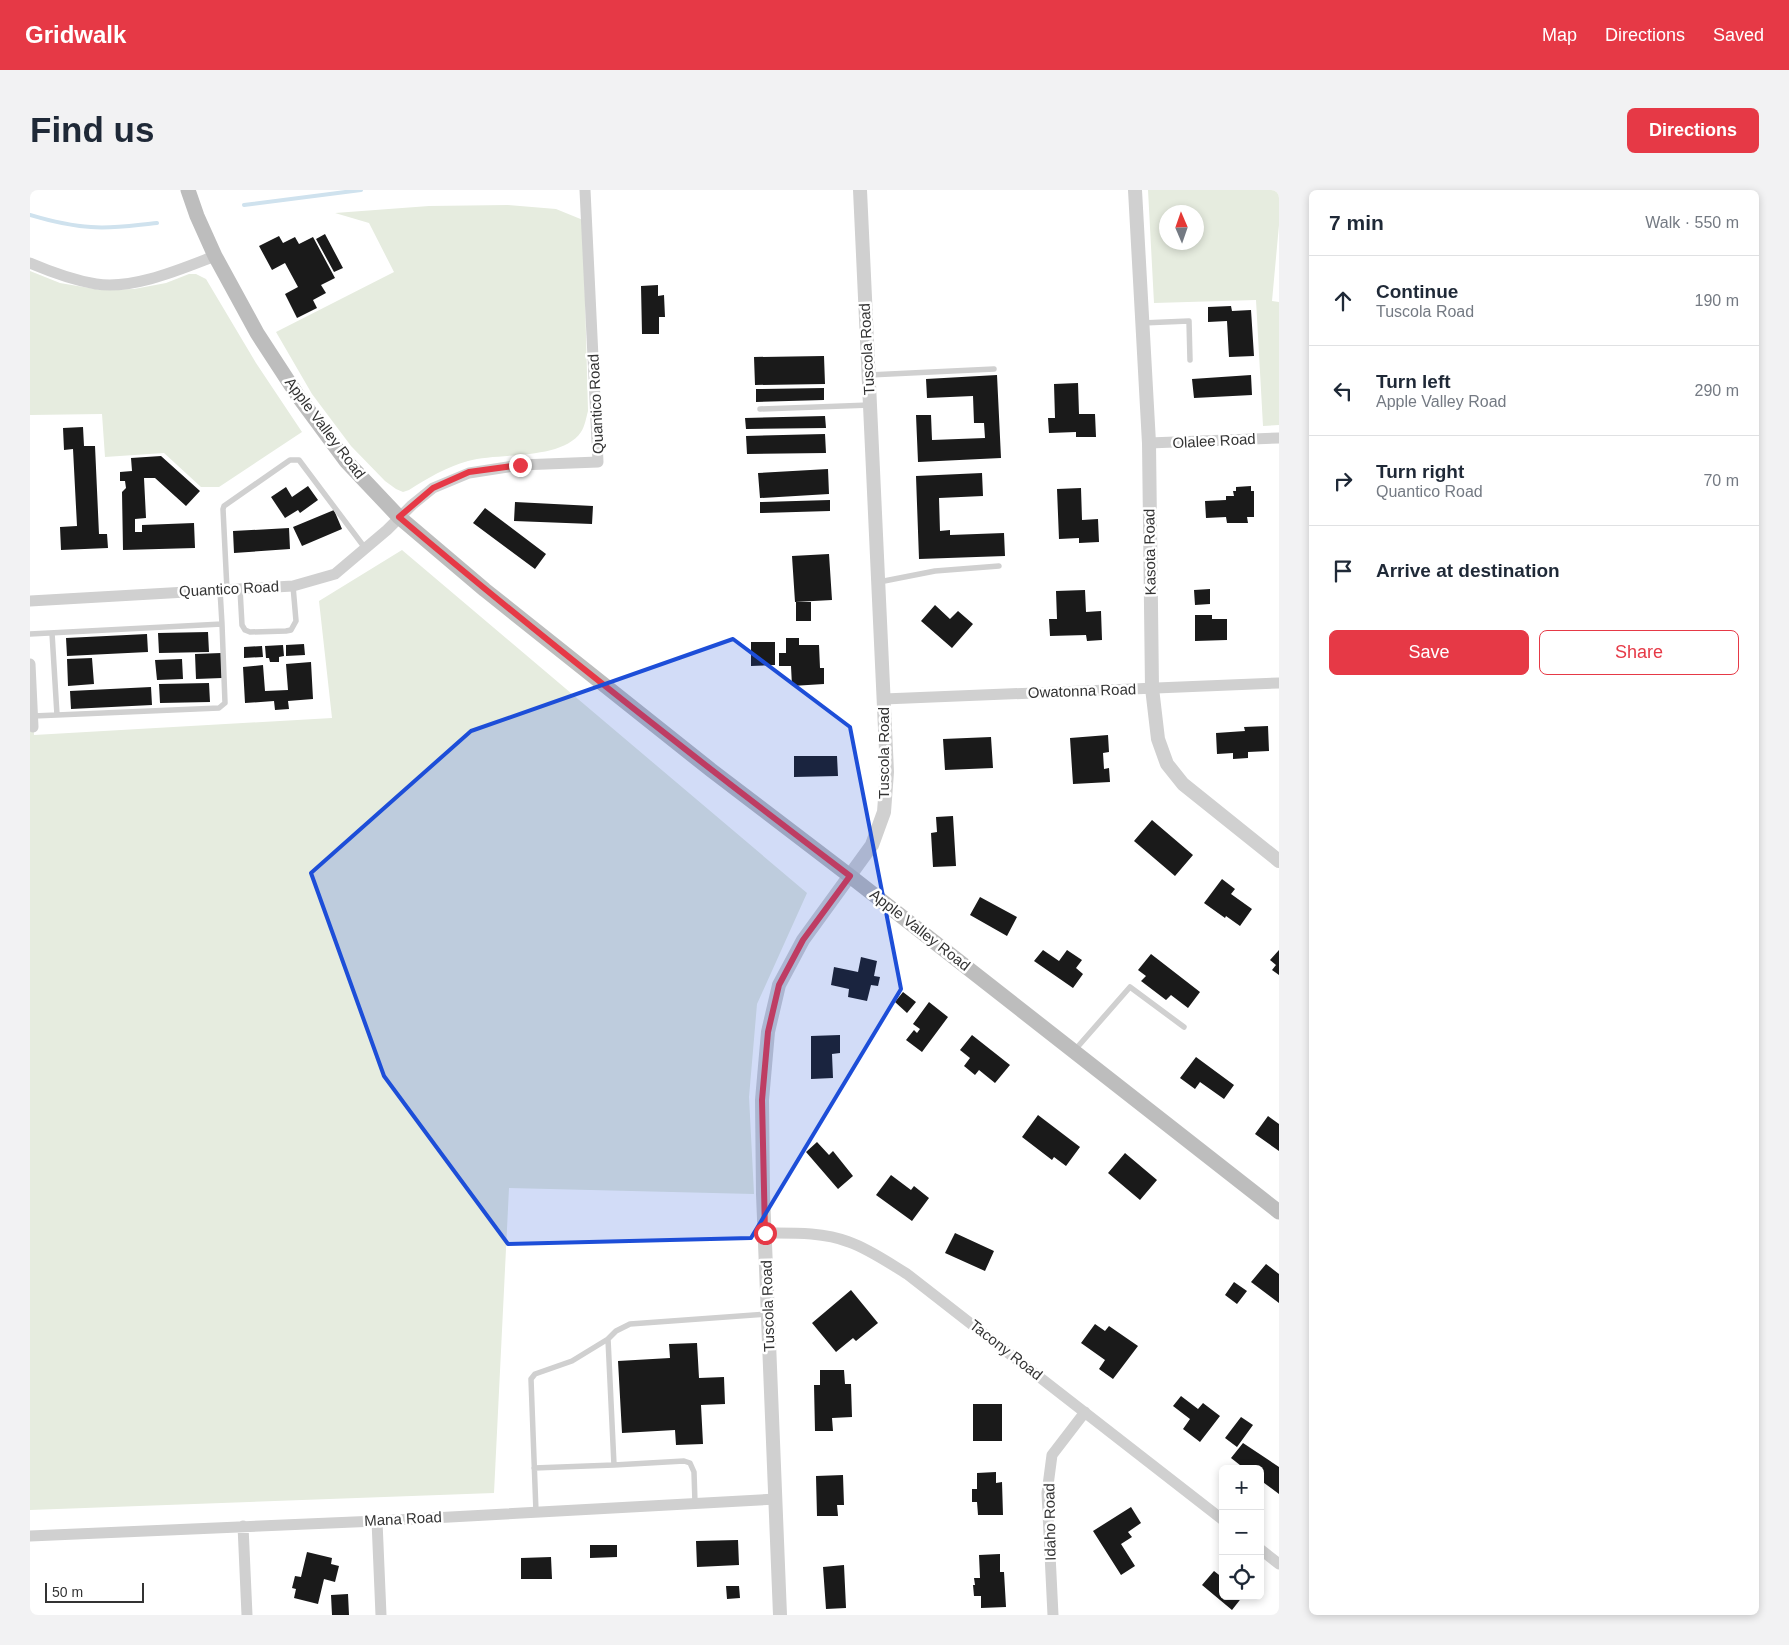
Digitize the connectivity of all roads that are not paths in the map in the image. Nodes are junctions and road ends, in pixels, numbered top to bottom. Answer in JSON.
{"nodes":[{"id":1,"x":188,"y":190,"type":"edge"},
{"id":2,"x":585,"y":190,"type":"edge"},
{"id":3,"x":860,"y":190,"type":"edge"},
{"id":4,"x":1135,"y":190,"type":"edge"},
{"id":5,"x":215,"y":256,"type":"junction"},
{"id":6,"x":30,"y":263,"type":"edge"},
{"id":7,"x":1142,"y":323,"type":"junction"},
{"id":8,"x":1190,"y":360,"type":"dead end"},
{"id":9,"x":994,"y":369,"type":"dead end"},
{"id":10,"x":869,"y":376,"type":"junction"},
{"id":11,"x":870,"y":405,"type":"junction"},
{"id":12,"x":760,"y":409,"type":"dead end"},
{"id":13,"x":1279,"y":438,"type":"edge"},
{"id":14,"x":1149,"y":444,"type":"junction"},
{"id":15,"x":399,"y":517,"type":"junction"},
{"id":16,"x":365,"y":548,"type":"junction"},
{"id":17,"x":999,"y":566,"type":"dead end"},
{"id":18,"x":879,"y":582,"type":"junction"},
{"id":19,"x":293,"y":586,"type":"junction"},
{"id":20,"x":240,"y":589,"type":"junction"},
{"id":21,"x":223,"y":590,"type":"junction"},
{"id":22,"x":30,"y":601,"type":"edge"},
{"id":23,"x":222,"y":624,"type":"junction"},
{"id":24,"x":52,"y":633,"type":"junction"},
{"id":25,"x":30,"y":634,"type":"edge"},
{"id":26,"x":30,"y":664,"type":"edge"},
{"id":27,"x":1279,"y":684,"type":"edge"},
{"id":28,"x":1152,"y":688,"type":"junction"},
{"id":29,"x":884,"y":699,"type":"junction"},
{"id":30,"x":57,"y":715,"type":"junction"},
{"id":31,"x":33,"y":722,"type":"joint"},
{"id":32,"x":1279,"y":861,"type":"edge"},
{"id":33,"x":850,"y":876,"type":"junction"},
{"id":34,"x":1184,"y":1027,"type":"dead end"},
{"id":35,"x":1074,"y":1051,"type":"junction"},
{"id":36,"x":1279,"y":1212,"type":"edge"},
{"id":37,"x":765,"y":1233,"type":"junction"},
{"id":38,"x":767,"y":1314,"type":"junction"},
{"id":39,"x":608,"y":1339,"type":"junction"},
{"id":40,"x":1085,"y":1412,"type":"junction"},
{"id":41,"x":614,"y":1465,"type":"junction"},
{"id":42,"x":534,"y":1468,"type":"junction"},
{"id":43,"x":776,"y":1499,"type":"junction"},
{"id":44,"x":695,"y":1504,"type":"junction"},
{"id":45,"x":536,"y":1512,"type":"junction"},
{"id":46,"x":1219,"y":1517,"type":"edge"},
{"id":47,"x":377,"y":1521,"type":"junction"},
{"id":48,"x":243,"y":1526,"type":"junction"},
{"id":49,"x":30,"y":1536,"type":"edge"},
{"id":50,"x":1264,"y":1552,"type":"edge"},
{"id":51,"x":1279,"y":1564,"type":"edge"},
{"id":52,"x":247,"y":1615,"type":"edge"},
{"id":53,"x":382,"y":1615,"type":"edge"},
{"id":54,"x":780,"y":1615,"type":"edge"},
{"id":55,"x":1053,"y":1615,"type":"edge"}],
"edges":[{"from":1,"to":5,"type":"main road","name":"Apple Valley Road"},
{"from":2,"to":15,"type":"street","name":"Quantico Road"},
{"from":3,"to":10,"type":"street","name":"Tuscola Road"},
{"from":4,"to":7,"type":"street","name":"Kasota Road"},
{"from":5,"to":6,"type":"street"},
{"from":5,"to":15,"type":"main road","name":"Apple Valley Road"},
{"from":7,"to":8,"type":"lane"},
{"from":7,"to":14,"type":"street","name":"Kasota Road"},
{"from":9,"to":10,"type":"lane"},
{"from":10,"to":11,"type":"street","name":"Tuscola Road"},
{"from":11,"to":12,"type":"lane"},
{"from":11,"to":18,"type":"street","name":"Tuscola Road"},
{"from":13,"to":14,"type":"street","name":"Olalee Road"},
{"from":14,"to":28,"type":"street","name":"Kasota Road"},
{"from":15,"to":16,"type":"street","name":"Quantico Road"},
{"from":15,"to":33,"type":"main road","name":"Apple Valley Road"},
{"from":16,"to":19,"type":"street","name":"Quantico Road"},
{"from":16,"to":21,"type":"lane"},
{"from":17,"to":18,"type":"lane"},
{"from":18,"to":29,"type":"street","name":"Tuscola Road"},
{"from":19,"to":20,"type":"street","name":"Quantico Road"},
{"from":19,"to":20,"type":"lane"},
{"from":20,"to":21,"type":"street","name":"Quantico Road"},
{"from":21,"to":22,"type":"street","name":"Quantico Road"},
{"from":21,"to":23,"type":"lane"},
{"from":23,"to":24,"type":"lane"},
{"from":23,"to":30,"type":"lane"},
{"from":24,"to":25,"type":"lane"},
{"from":24,"to":30,"type":"lane"},
{"from":26,"to":31,"type":"street"},
{"from":27,"to":28,"type":"street","name":"Owatonna Road"},
{"from":28,"to":29,"type":"street","name":"Owatonna Road"},
{"from":28,"to":32,"type":"street","name":"Kasota Road"},
{"from":29,"to":33,"type":"street","name":"Tuscola Road"},
{"from":30,"to":31,"type":"lane"},
{"from":33,"to":35,"type":"main road","name":"Apple Valley Road"},
{"from":33,"to":37,"type":"street","name":"Tuscola Road"},
{"from":34,"to":35,"type":"lane"},
{"from":35,"to":36,"type":"main road","name":"Apple Valley Road"},
{"from":37,"to":38,"type":"street","name":"Tuscola Road"},
{"from":37,"to":40,"type":"street","name":"Tacony Road"},
{"from":38,"to":39,"type":"lane"},
{"from":38,"to":43,"type":"street","name":"Tuscola Road"},
{"from":39,"to":41,"type":"lane"},
{"from":39,"to":42,"type":"lane"},
{"from":40,"to":46,"type":"street","name":"Tacony Road"},
{"from":40,"to":55,"type":"street","name":"Idaho Road"},
{"from":41,"to":42,"type":"lane"},
{"from":41,"to":44,"type":"lane"},
{"from":42,"to":45,"type":"lane"},
{"from":43,"to":44,"type":"street","name":"Mana Road"},
{"from":43,"to":54,"type":"street","name":"Tuscola Road"},
{"from":44,"to":45,"type":"street","name":"Mana Road"},
{"from":45,"to":47,"type":"street","name":"Mana Road"},
{"from":47,"to":48,"type":"street","name":"Mana Road"},
{"from":47,"to":53,"type":"street"},
{"from":48,"to":49,"type":"street","name":"Mana Road"},
{"from":48,"to":52,"type":"street"},
{"from":50,"to":51,"type":"street"}]}
